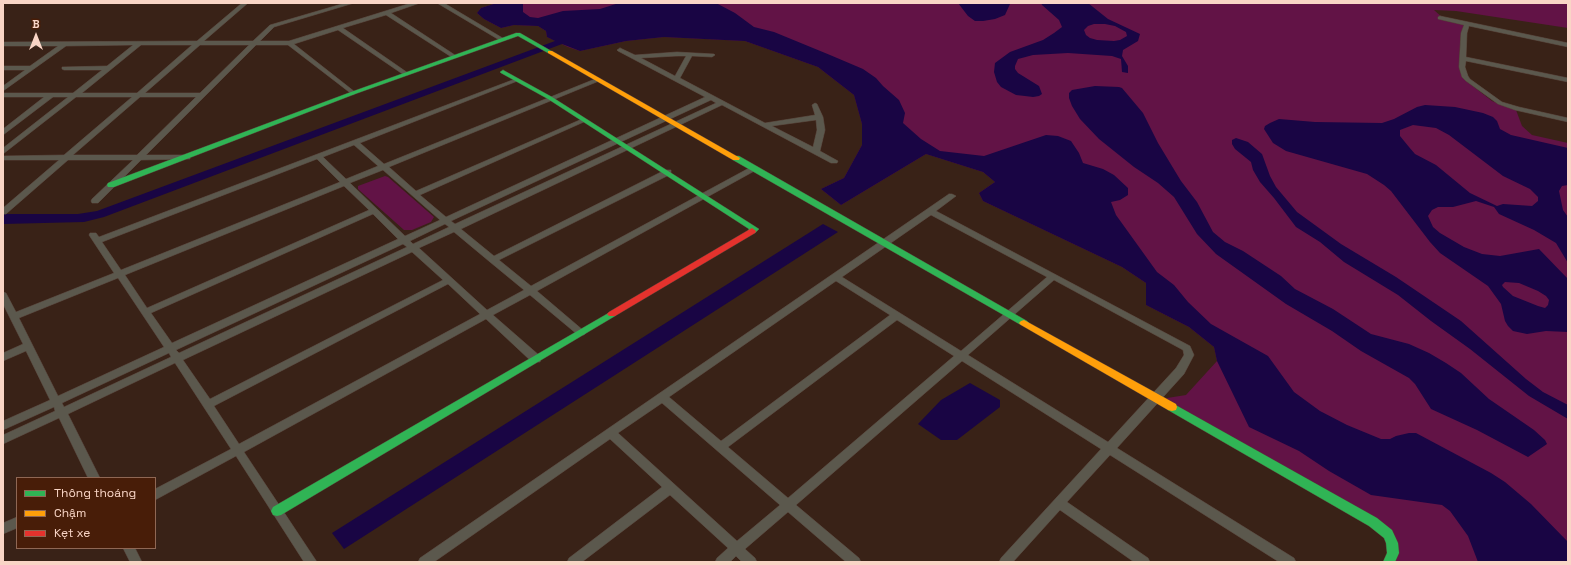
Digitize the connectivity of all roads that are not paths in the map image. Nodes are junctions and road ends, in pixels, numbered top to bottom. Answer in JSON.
{"nodes":[{"id":1,"x":245,"y":3,"type":"edge"},
{"id":2,"x":351,"y":3,"type":"edge"},
{"id":3,"x":417,"y":3,"type":"edge"},
{"id":4,"x":440,"y":3,"type":"edge"},
{"id":5,"x":387,"y":13,"type":"junction"},
{"id":6,"x":1440,"y":18,"type":"dead end"},
{"id":7,"x":1467,"y":24,"type":"junction"},
{"id":8,"x":339,"y":28,"type":"junction"},
{"id":9,"x":503,"y":40,"type":"junction"},
{"id":10,"x":198,"y":43,"type":"junction"},
{"id":11,"x":256,"y":43,"type":"junction"},
{"id":12,"x":289,"y":43,"type":"junction"},
{"id":13,"x":3,"y":44,"type":"edge"},
{"id":14,"x":63,"y":44,"type":"junction"},
{"id":15,"x":139,"y":44,"type":"junction"},
{"id":16,"x":1568,"y":44,"type":"edge"},
{"id":17,"x":620,"y":50,"type":"dead end"},
{"id":18,"x":690,"y":54,"type":"junction"},
{"id":19,"x":712,"y":55,"type":"dead end"},
{"id":20,"x":455,"y":57,"type":"junction"},
{"id":21,"x":634,"y":57,"type":"junction"},
{"id":22,"x":1464,"y":59,"type":"junction"},
{"id":23,"x":3,"y":68,"type":"edge"},
{"id":24,"x":31,"y":68,"type":"junction"},
{"id":25,"x":64,"y":68,"type":"dead end"},
{"id":26,"x":109,"y":68,"type":"junction"},
{"id":27,"x":504,"y":72,"type":"dead end"},
{"id":28,"x":406,"y":74,"type":"junction"},
{"id":29,"x":676,"y":79,"type":"junction"},
{"id":30,"x":517,"y":80,"type":"junction"},
{"id":31,"x":597,"y":80,"type":"junction"},
{"id":32,"x":1568,"y":80,"type":"edge"},
{"id":33,"x":3,"y":89,"type":"edge"},
{"id":34,"x":353,"y":93,"type":"junction"},
{"id":35,"x":3,"y":95,"type":"edge"},
{"id":36,"x":51,"y":95,"type":"junction"},
{"id":37,"x":75,"y":95,"type":"junction"},
{"id":38,"x":138,"y":95,"type":"junction"},
{"id":39,"x":203,"y":95,"type":"junction"},
{"id":40,"x":711,"y":97,"type":"junction"},
{"id":41,"x":550,"y":98,"type":"junction"},
{"id":42,"x":721,"y":103,"type":"junction"},
{"id":43,"x":815,"y":105,"type":"dead end"},
{"id":44,"x":819,"y":117,"type":"junction"},
{"id":45,"x":665,"y":118,"type":"junction"},
{"id":46,"x":584,"y":120,"type":"junction"},
{"id":47,"x":1568,"y":120,"type":"edge"},
{"id":48,"x":675,"y":124,"type":"junction"},
{"id":49,"x":764,"y":125,"type":"junction"},
{"id":50,"x":3,"y":133,"type":"edge"},
{"id":51,"x":617,"y":140,"type":"junction"},
{"id":52,"x":355,"y":142,"type":"junction"},
{"id":53,"x":626,"y":146,"type":"junction"},
{"id":54,"x":3,"y":152,"type":"edge"},
{"id":55,"x":816,"y":152,"type":"junction"},
{"id":56,"x":318,"y":156,"type":"junction"},
{"id":57,"x":65,"y":157,"type":"junction"},
{"id":58,"x":139,"y":157,"type":"junction"},
{"id":59,"x":187,"y":157,"type":"junction"},
{"id":60,"x":3,"y":158,"type":"edge"},
{"id":61,"x":834,"y":161,"type":"dead end"},
{"id":62,"x":383,"y":166,"type":"junction"},
{"id":63,"x":754,"y":169,"type":"junction"},
{"id":64,"x":668,"y":172,"type":"junction"},
{"id":65,"x":344,"y":182,"type":"junction"},
{"id":66,"x":111,"y":185,"type":"junction"},
{"id":67,"x":415,"y":194,"type":"junction"},
{"id":68,"x":704,"y":196,"type":"junction"},
{"id":69,"x":952,"y":196,"type":"dead end"},
{"id":70,"x":95,"y":201,"type":"dead end"},
{"id":71,"x":374,"y":211,"type":"junction"},
{"id":72,"x":930,"y":211,"type":"junction"},
{"id":73,"x":3,"y":212,"type":"edge"},
{"id":74,"x":445,"y":220,"type":"junction"},
{"id":75,"x":454,"y":227,"type":"junction"},
{"id":76,"x":404,"y":240,"type":"junction"},
{"id":77,"x":884,"y":243,"type":"junction"},
{"id":78,"x":412,"y":247,"type":"junction"},
{"id":79,"x":493,"y":260,"type":"junction"},
{"id":80,"x":119,"y":274,"type":"junction"},
{"id":81,"x":1054,"y":276,"type":"junction"},
{"id":82,"x":836,"y":277,"type":"junction"},
{"id":83,"x":449,"y":280,"type":"junction"},
{"id":84,"x":530,"y":291,"type":"junction"},
{"id":85,"x":3,"y":295,"type":"edge"},
{"id":86,"x":146,"y":312,"type":"junction"},
{"id":87,"x":487,"y":314,"type":"junction"},
{"id":88,"x":897,"y":315,"type":"junction"},
{"id":89,"x":1009,"y":315,"type":"junction"},
{"id":90,"x":14,"y":316,"type":"junction"},
{"id":91,"x":581,"y":332,"type":"junction"},
{"id":92,"x":28,"y":346,"type":"junction"},
{"id":93,"x":170,"y":348,"type":"junction"},
{"id":94,"x":962,"y":356,"type":"junction"},
{"id":95,"x":3,"y":357,"type":"edge"},
{"id":96,"x":177,"y":358,"type":"junction"},
{"id":97,"x":536,"y":359,"type":"junction"},
{"id":98,"x":662,"y":397,"type":"junction"},
{"id":99,"x":1155,"y":398,"type":"junction"},
{"id":100,"x":56,"y":401,"type":"junction"},
{"id":101,"x":208,"y":406,"type":"junction"},
{"id":102,"x":61,"y":412,"type":"junction"},
{"id":103,"x":3,"y":426,"type":"edge"},
{"id":104,"x":611,"y":433,"type":"junction"},
{"id":105,"x":3,"y":440,"type":"edge"},
{"id":106,"x":720,"y":447,"type":"junction"},
{"id":107,"x":1109,"y":448,"type":"junction"},
{"id":108,"x":238,"y":450,"type":"junction"},
{"id":109,"x":94,"y":477,"type":"edge"},
{"id":110,"x":670,"y":488,"type":"junction"},
{"id":111,"x":156,"y":494,"type":"edge"},
{"id":112,"x":1059,"y":503,"type":"junction"},
{"id":113,"x":788,"y":505,"type":"junction"},
{"id":114,"x":277,"y":511,"type":"junction"},
{"id":115,"x":16,"y":522,"type":"edge"},
{"id":116,"x":3,"y":529,"type":"edge"},
{"id":117,"x":130,"y":549,"type":"edge"},
{"id":118,"x":736,"y":549,"type":"junction"},
{"id":119,"x":136,"y":562,"type":"edge"},
{"id":120,"x":311,"y":562,"type":"edge"},
{"id":121,"x":424,"y":562,"type":"edge"},
{"id":122,"x":574,"y":562,"type":"edge"},
{"id":123,"x":721,"y":562,"type":"edge"},
{"id":124,"x":751,"y":562,"type":"edge"},
{"id":125,"x":855,"y":562,"type":"edge"},
{"id":126,"x":1005,"y":562,"type":"edge"},
{"id":127,"x":1144,"y":562,"type":"edge"},
{"id":128,"x":1290,"y":562,"type":"edge"},
{"id":129,"x":1389,"y":562,"type":"edge"}],
"edges":[{"from":1,"to":10,"type":"street"},
{"from":2,"to":11,"type":"street"},
{"from":3,"to":5,"type":"street"},
{"from":4,"to":9,"type":"street"},
{"from":5,"to":8,"type":"street"},
{"from":5,"to":20,"type":"street"},
{"from":6,"to":7,"type":"street"},
{"from":7,"to":16,"type":"street"},
{"from":7,"to":22,"type":"street"},
{"from":8,"to":12,"type":"street"},
{"from":8,"to":28,"type":"street"},
{"from":9,"to":20,"type":"street"},
{"from":9,"to":31,"type":"street"},
{"from":10,"to":11,"type":"street"},
{"from":10,"to":15,"type":"street"},
{"from":10,"to":38,"type":"street"},
{"from":11,"to":12,"type":"street"},
{"from":11,"to":39,"type":"street"},
{"from":12,"to":34,"type":"street"},
{"from":13,"to":14,"type":"street"},
{"from":14,"to":15,"type":"street"},
{"from":14,"to":24,"type":"street"},
{"from":15,"to":26,"type":"street"},
{"from":17,"to":21,"type":"street"},
{"from":18,"to":19,"type":"street"},
{"from":18,"to":21,"type":"street"},
{"from":18,"to":29,"type":"street"},
{"from":20,"to":28,"type":"street"},
{"from":21,"to":29,"type":"street"},
{"from":22,"to":32,"type":"street"},
{"from":22,"to":47,"type":"street"},
{"from":23,"to":24,"type":"street"},
{"from":24,"to":33,"type":"street"},
{"from":25,"to":26,"type":"street"},
{"from":26,"to":37,"type":"street"},
{"from":27,"to":30,"type":"street"},
{"from":28,"to":34,"type":"street"},
{"from":29,"to":40,"type":"street"},
{"from":30,"to":41,"type":"street"},
{"from":30,"to":52,"type":"street"},
{"from":31,"to":41,"type":"street"},
{"from":31,"to":45,"type":"street"},
{"from":34,"to":59,"type":"street"},
{"from":35,"to":36,"type":"street"},
{"from":36,"to":37,"type":"street"},
{"from":36,"to":50,"type":"street"},
{"from":37,"to":38,"type":"street"},
{"from":37,"to":54,"type":"street"},
{"from":38,"to":39,"type":"street"},
{"from":38,"to":57,"type":"street"},
{"from":39,"to":58,"type":"street"},
{"from":40,"to":42,"type":"street"},
{"from":40,"to":45,"type":"street"},
{"from":41,"to":46,"type":"street"},
{"from":41,"to":62,"type":"street"},
{"from":42,"to":48,"type":"street"},
{"from":42,"to":49,"type":"street"},
{"from":43,"to":44,"type":"street"},
{"from":44,"to":49,"type":"street"},
{"from":44,"to":55,"type":"street"},
{"from":45,"to":48,"type":"street"},
{"from":45,"to":51,"type":"street"},
{"from":46,"to":51,"type":"street"},
{"from":46,"to":67,"type":"street"},
{"from":48,"to":53,"type":"street"},
{"from":48,"to":63,"type":"street"},
{"from":49,"to":55,"type":"street"},
{"from":51,"to":53,"type":"street"},
{"from":51,"to":74,"type":"street"},
{"from":52,"to":56,"type":"street"},
{"from":52,"to":62,"type":"street"},
{"from":53,"to":64,"type":"street"},
{"from":53,"to":75,"type":"street"},
{"from":55,"to":61,"type":"street"},
{"from":56,"to":65,"type":"street"},
{"from":56,"to":80,"type":"street"},
{"from":57,"to":58,"type":"street"},
{"from":57,"to":60,"type":"street"},
{"from":57,"to":73,"type":"street"},
{"from":58,"to":59,"type":"street"},
{"from":58,"to":66,"type":"street"},
{"from":59,"to":66,"type":"street"},
{"from":62,"to":65,"type":"street"},
{"from":62,"to":67,"type":"street"},
{"from":63,"to":68,"type":"street"},
{"from":63,"to":77,"type":"street"},
{"from":64,"to":68,"type":"street"},
{"from":64,"to":79,"type":"street"},
{"from":65,"to":71,"type":"street"},
{"from":65,"to":80,"type":"street"},
{"from":66,"to":70,"type":"street"},
{"from":67,"to":74,"type":"street"},
{"from":68,"to":84,"type":"street"},
{"from":68,"to":91,"type":"street"},
{"from":69,"to":72,"type":"street"},
{"from":71,"to":76,"type":"street"},
{"from":71,"to":86,"type":"street"},
{"from":72,"to":77,"type":"street"},
{"from":72,"to":81,"type":"street"},
{"from":74,"to":75,"type":"street"},
{"from":74,"to":76,"type":"street"},
{"from":75,"to":78,"type":"street"},
{"from":75,"to":79,"type":"street"},
{"from":76,"to":78,"type":"street"},
{"from":76,"to":93,"type":"street"},
{"from":77,"to":82,"type":"street"},
{"from":77,"to":89,"type":"street"},
{"from":78,"to":83,"type":"street"},
{"from":78,"to":96,"type":"street"},
{"from":79,"to":84,"type":"street"},
{"from":80,"to":86,"type":"street"},
{"from":80,"to":90,"type":"street"},
{"from":81,"to":89,"type":"street"},
{"from":81,"to":99,"type":"street"},
{"from":82,"to":88,"type":"street"},
{"from":82,"to":98,"type":"street"},
{"from":83,"to":87,"type":"street"},
{"from":83,"to":101,"type":"street"},
{"from":84,"to":87,"type":"street"},
{"from":84,"to":91,"type":"street"},
{"from":85,"to":90,"type":"street"},
{"from":86,"to":93,"type":"street"},
{"from":87,"to":97,"type":"street"},
{"from":87,"to":108,"type":"street"},
{"from":88,"to":94,"type":"street"},
{"from":88,"to":106,"type":"street"},
{"from":89,"to":94,"type":"street"},
{"from":89,"to":99,"type":"street"},
{"from":90,"to":92,"type":"street"},
{"from":91,"to":97,"type":"street"},
{"from":92,"to":95,"type":"street"},
{"from":92,"to":100,"type":"street"},
{"from":93,"to":96,"type":"street"},
{"from":93,"to":100,"type":"street"},
{"from":94,"to":107,"type":"street"},
{"from":94,"to":113,"type":"street"},
{"from":96,"to":101,"type":"street"},
{"from":96,"to":102,"type":"street"},
{"from":97,"to":114,"type":"street"},
{"from":98,"to":104,"type":"street"},
{"from":98,"to":106,"type":"street"},
{"from":99,"to":107,"type":"street"},
{"from":99,"to":129,"type":"street"},
{"from":100,"to":102,"type":"street"},
{"from":100,"to":103,"type":"street"},
{"from":101,"to":108,"type":"street"},
{"from":102,"to":105,"type":"street"},
{"from":102,"to":109,"type":"street"},
{"from":104,"to":110,"type":"street"},
{"from":104,"to":121,"type":"street"},
{"from":106,"to":113,"type":"street"},
{"from":107,"to":112,"type":"street"},
{"from":107,"to":128,"type":"street"},
{"from":108,"to":111,"type":"street"},
{"from":108,"to":114,"type":"street"},
{"from":110,"to":118,"type":"street"},
{"from":110,"to":122,"type":"street"},
{"from":112,"to":126,"type":"street"},
{"from":112,"to":127,"type":"street"},
{"from":113,"to":118,"type":"street"},
{"from":113,"to":125,"type":"street"},
{"from":114,"to":120,"type":"street"},
{"from":115,"to":116,"type":"street"},
{"from":117,"to":119,"type":"street"},
{"from":118,"to":123,"type":"street"},
{"from":118,"to":124,"type":"street"}]}
